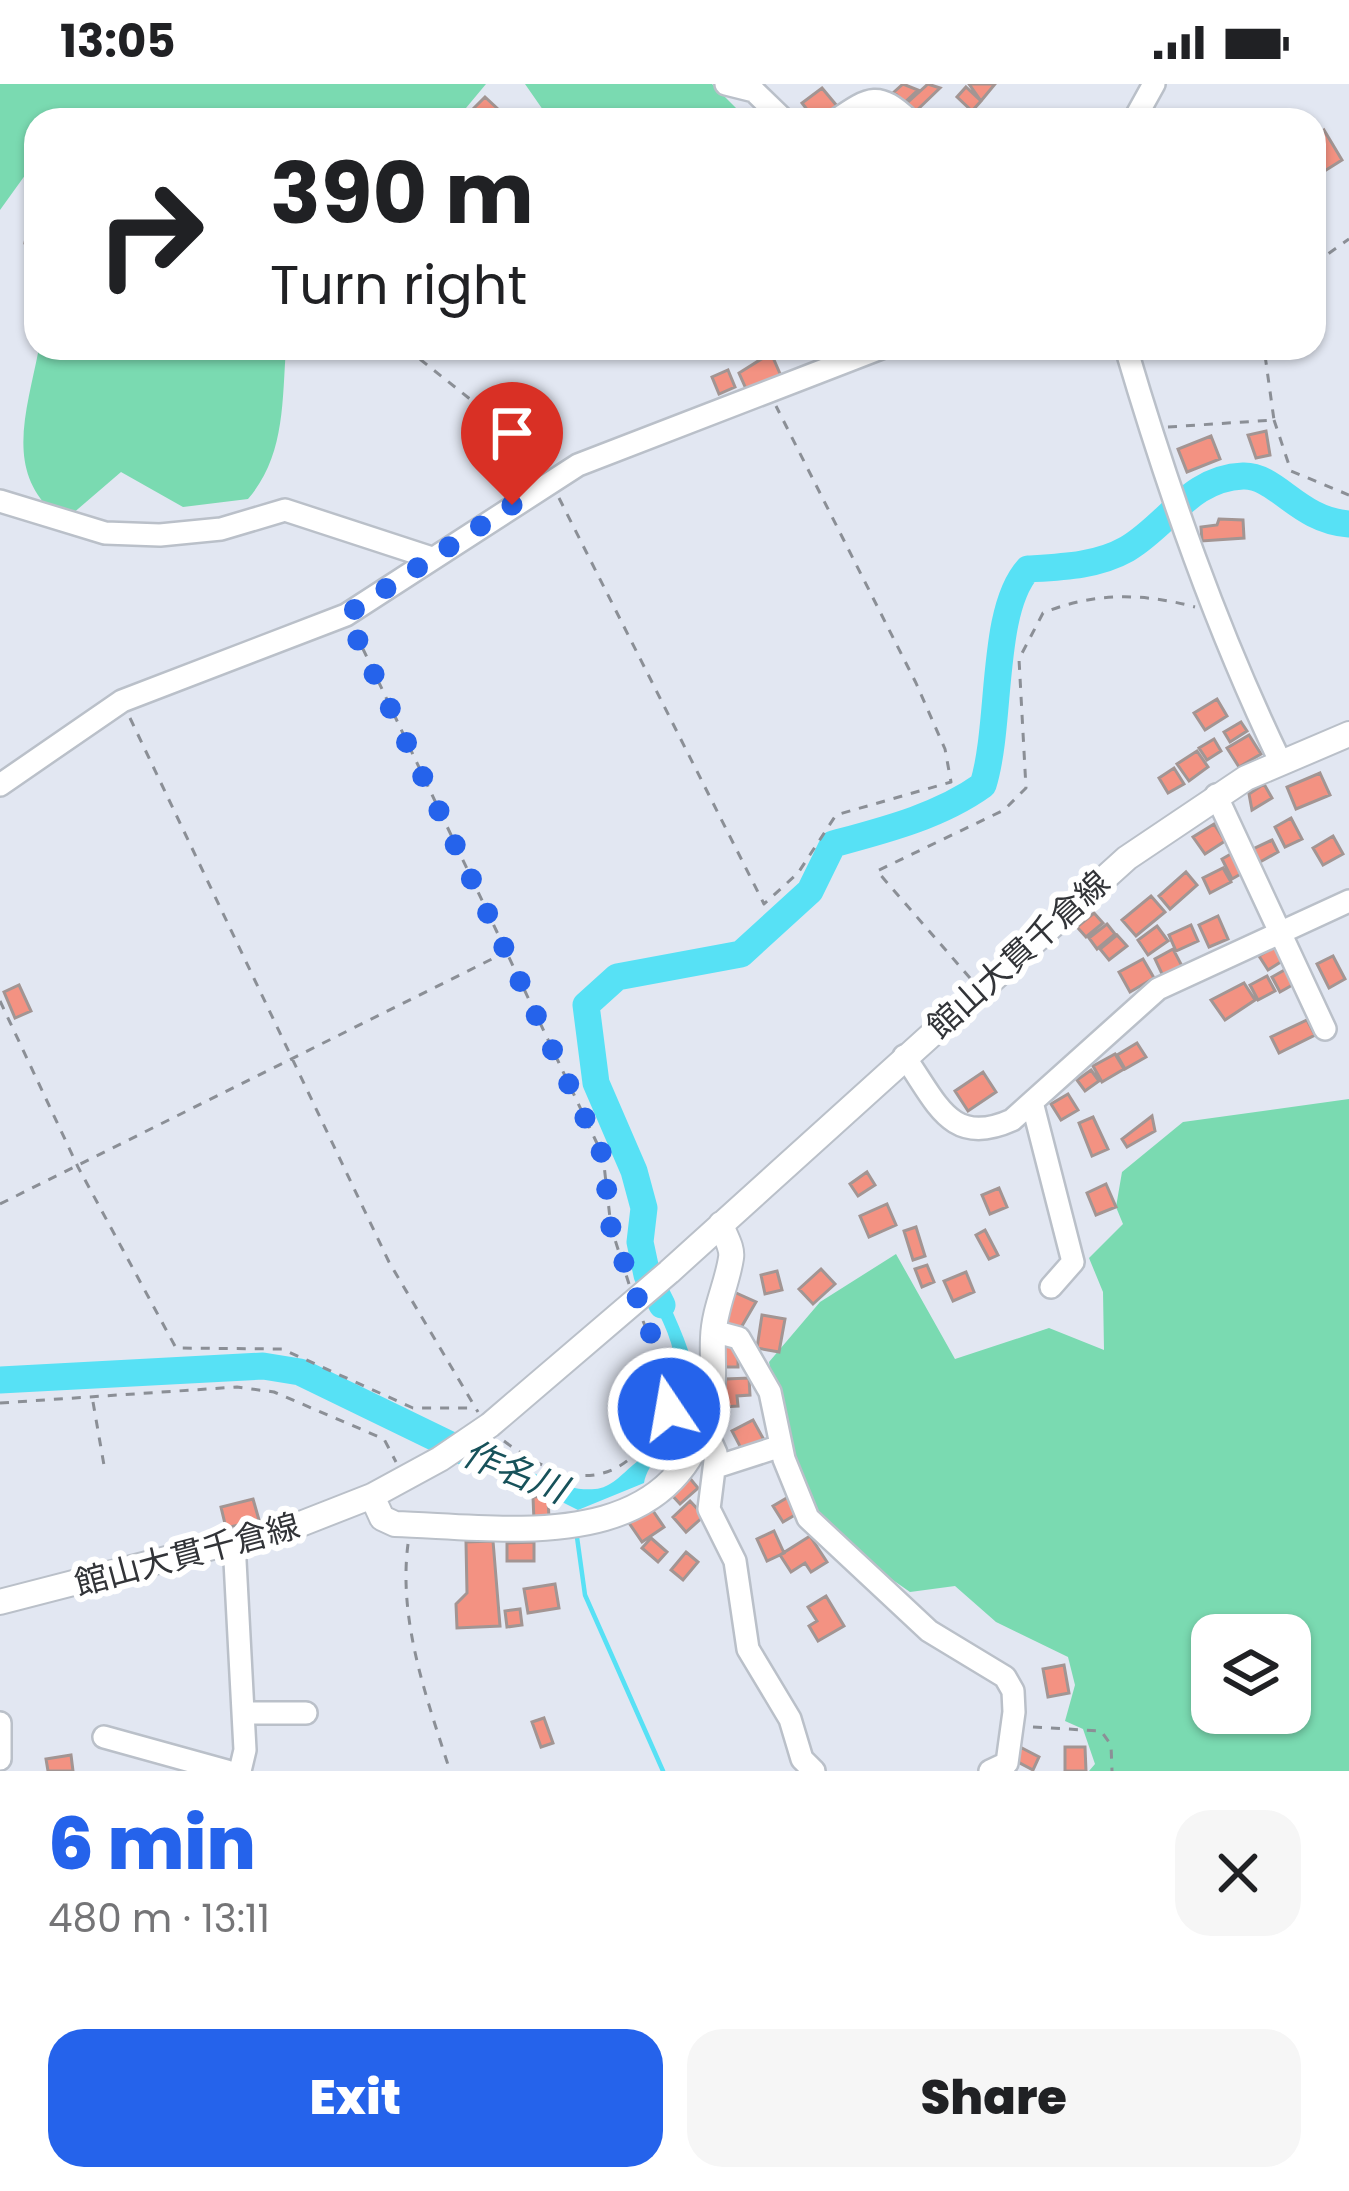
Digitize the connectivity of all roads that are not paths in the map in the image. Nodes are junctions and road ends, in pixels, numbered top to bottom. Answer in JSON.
{"nodes":[{"id":1,"x":726,"y":84,"type":"edge"},
{"id":2,"x":772,"y":108,"type":"edge"},
{"id":3,"x":859,"y":108,"type":"edge"},
{"id":4,"x":896,"y":108,"type":"edge"},
{"id":5,"x":848,"y":360,"type":"edge"},
{"id":6,"x":1130,"y":360,"type":"edge"},
{"id":7,"x":0,"y":501,"type":"edge"},
{"id":8,"x":432,"y":558,"type":"junction"},
{"id":9,"x":1349,"y":734,"type":"edge"},
{"id":10,"x":1280,"y":761,"type":"junction"},
{"id":11,"x":0,"y":785,"type":"edge"},
{"id":12,"x":1216,"y":795,"type":"junction"},
{"id":13,"x":1349,"y":901,"type":"edge"},
{"id":14,"x":1280,"y":936,"type":"junction"},
{"id":15,"x":1325,"y":1029,"type":"dead end"},
{"id":16,"x":904,"y":1056,"type":"junction"},
{"id":17,"x":1032,"y":1102,"type":"junction"},
{"id":18,"x":722,"y":1223,"type":"junction"},
{"id":19,"x":1051,"y":1286,"type":"dead end"},
{"id":20,"x":713,"y":1331,"type":"junction"},
{"id":21,"x":704,"y":1426,"type":"junction"},
{"id":22,"x":781,"y":1446,"type":"junction"},
{"id":23,"x":716,"y":1467,"type":"junction"},
{"id":24,"x":372,"y":1496,"type":"junction"},
{"id":25,"x":234,"y":1542,"type":"junction"},
{"id":26,"x":0,"y":1602,"type":"edge"},
{"id":27,"x":243,"y":1713,"type":"junction"},
{"id":28,"x":306,"y":1713,"type":"dead end"},
{"id":29,"x":0,"y":1723,"type":"edge"},
{"id":30,"x":104,"y":1737,"type":"dead end"},
{"id":31,"x":0,"y":1759,"type":"edge"},
{"id":32,"x":804,"y":1767,"type":"edge"},
{"id":33,"x":227,"y":1771,"type":"edge"},
{"id":34,"x":240,"y":1771,"type":"edge"},
{"id":35,"x":990,"y":1771,"type":"edge"}],
"edges":[{"from":1,"to":2,"type":"street"},
{"from":3,"to":4,"type":"street"},
{"from":5,"to":8,"type":"street"},
{"from":6,"to":10,"type":"street"},
{"from":7,"to":8,"type":"street"},
{"from":8,"to":11,"type":"street"},
{"from":9,"to":10,"type":"main road","name":"館山大貫千倉線"},
{"from":10,"to":12,"type":"main road","name":"館山大貫千倉線"},
{"from":12,"to":14,"type":"street"},
{"from":12,"to":16,"type":"main road","name":"館山大貫千倉線"},
{"from":13,"to":14,"type":"street"},
{"from":14,"to":15,"type":"street"},
{"from":14,"to":17,"type":"street"},
{"from":16,"to":17,"type":"street"},
{"from":16,"to":18,"type":"main road","name":"館山大貫千倉線"},
{"from":17,"to":19,"type":"street"},
{"from":18,"to":20,"type":"main road"},
{"from":18,"to":24,"type":"main road","name":"館山大貫千倉線"},
{"from":20,"to":21,"type":"main road"},
{"from":20,"to":22,"type":"street"},
{"from":21,"to":23,"type":"street"},
{"from":21,"to":24,"type":"main road"},
{"from":22,"to":23,"type":"street"},
{"from":22,"to":35,"type":"street"},
{"from":23,"to":32,"type":"street"},
{"from":24,"to":25,"type":"main road","name":"館山大貫千倉線"},
{"from":25,"to":26,"type":"main road","name":"館山大貫千倉線"},
{"from":25,"to":27,"type":"street"},
{"from":27,"to":28,"type":"street"},
{"from":27,"to":34,"type":"street"},
{"from":29,"to":31,"type":"street"},
{"from":30,"to":33,"type":"street"}]}
